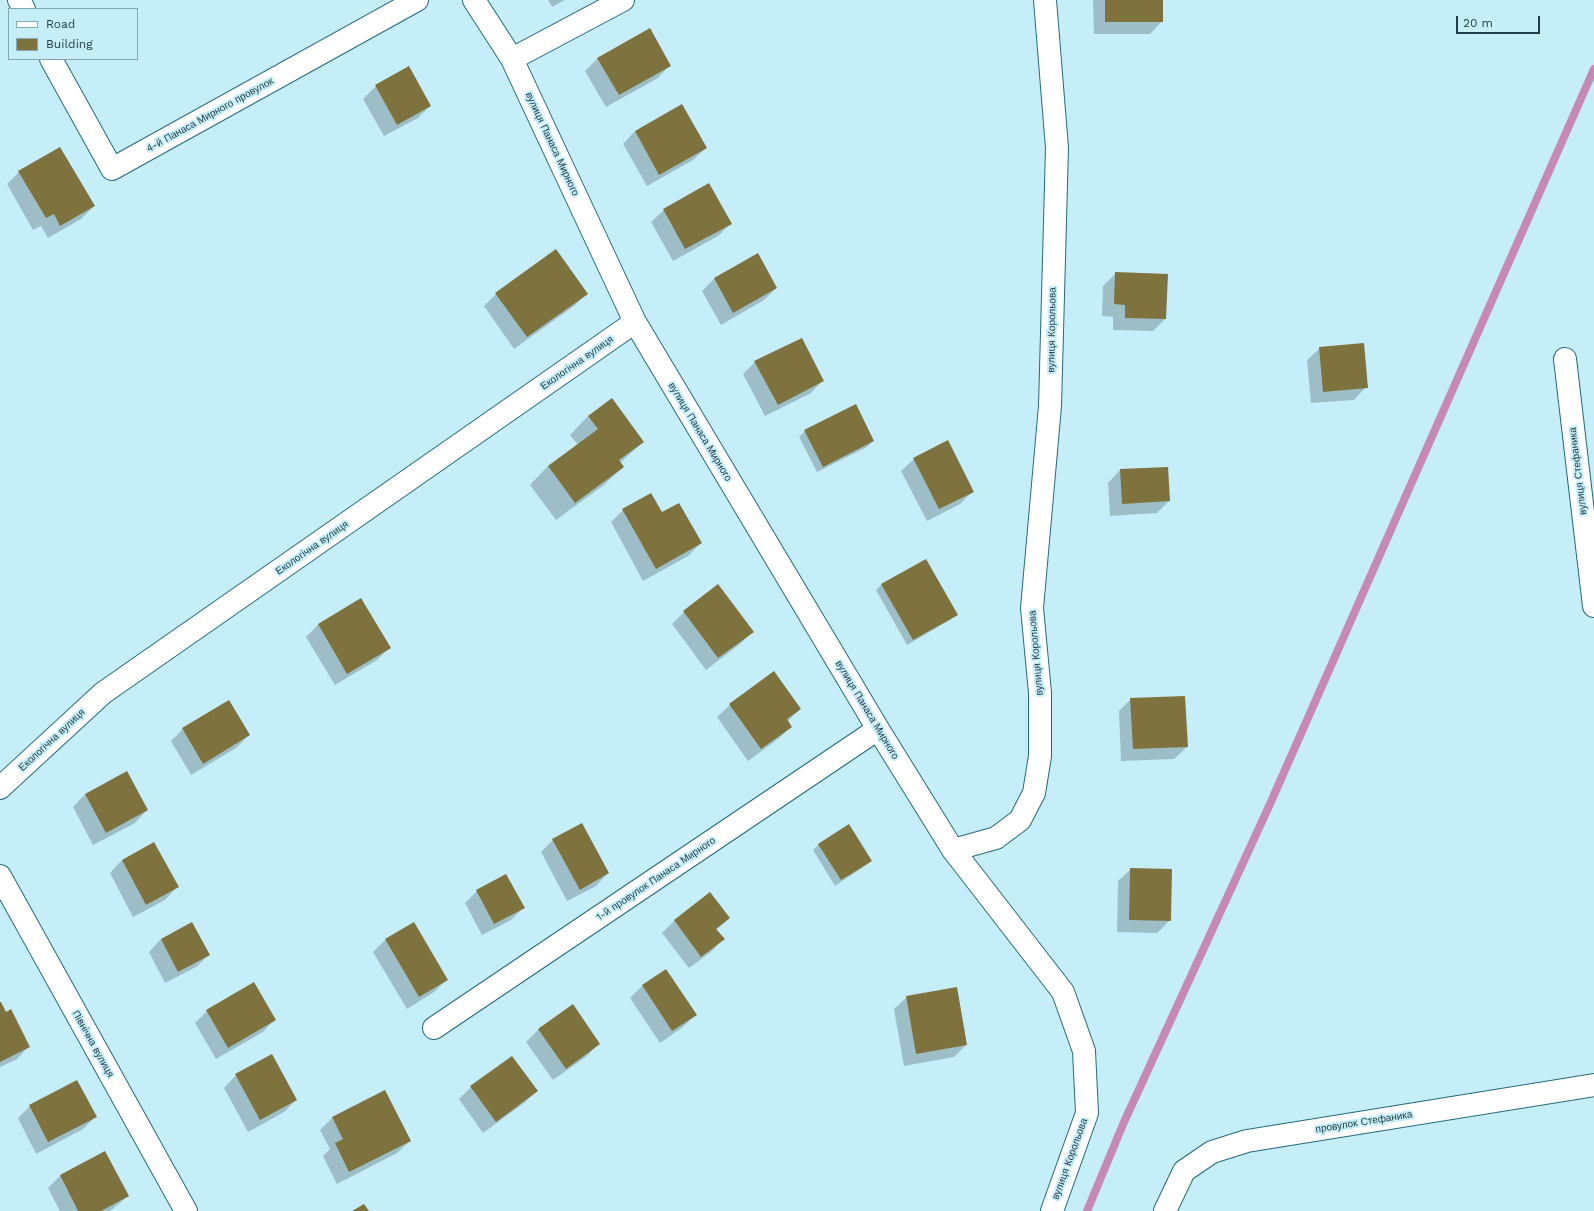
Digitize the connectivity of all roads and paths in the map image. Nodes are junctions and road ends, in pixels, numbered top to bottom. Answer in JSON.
{"nodes":[{"id":1,"x":417,"y":0,"type":"edge"},
{"id":2,"x":474,"y":0,"type":"edge"},
{"id":3,"x":623,"y":0,"type":"edge"},
{"id":4,"x":1045,"y":0,"type":"edge"},
{"id":5,"x":512,"y":59,"type":"junction"},
{"id":6,"x":52,"y":60,"type":"edge"},
{"id":7,"x":635,"y":322,"type":"junction"},
{"id":8,"x":1565,"y":359,"type":"dead end"},
{"id":9,"x":1594,"y":606,"type":"edge"},
{"id":10,"x":878,"y":730,"type":"junction"},
{"id":11,"x":0,"y":788,"type":"edge"},
{"id":12,"x":953,"y":850,"type":"junction"},
{"id":13,"x":0,"y":876,"type":"edge"},
{"id":14,"x":434,"y":1028,"type":"dead end"},
{"id":15,"x":1594,"y":1085,"type":"edge"},
{"id":16,"x":186,"y":1211,"type":"edge"},
{"id":17,"x":1052,"y":1211,"type":"edge"},
{"id":18,"x":1165,"y":1211,"type":"edge"}],
"edges":[{"from":1,"to":6,"type":"street","name":"4-й Панаса Мирного провулок"},
{"from":2,"to":5,"type":"street","name":"вулиця Панаса Мирного"},
{"from":3,"to":5,"type":"street"},
{"from":4,"to":12,"type":"street","name":"вулиця Корольова"},
{"from":5,"to":7,"type":"street","name":"вулиця Панаса Мирного"},
{"from":7,"to":10,"type":"street","name":"вулиця Панаса Мирного"},
{"from":7,"to":11,"type":"street","name":"Екологічна вулиця"},
{"from":8,"to":9,"type":"street","name":"вулиця Стефаника"},
{"from":10,"to":12,"type":"street","name":"вулиця Панаса Мирного"},
{"from":10,"to":14,"type":"street","name":"1-й провулок Панаса Мирного"},
{"from":12,"to":17,"type":"street","name":"вулиця Корольова"},
{"from":13,"to":16,"type":"street","name":"Північна вулиця"},
{"from":15,"to":18,"type":"street","name":"провулок Стефаника"}]}
